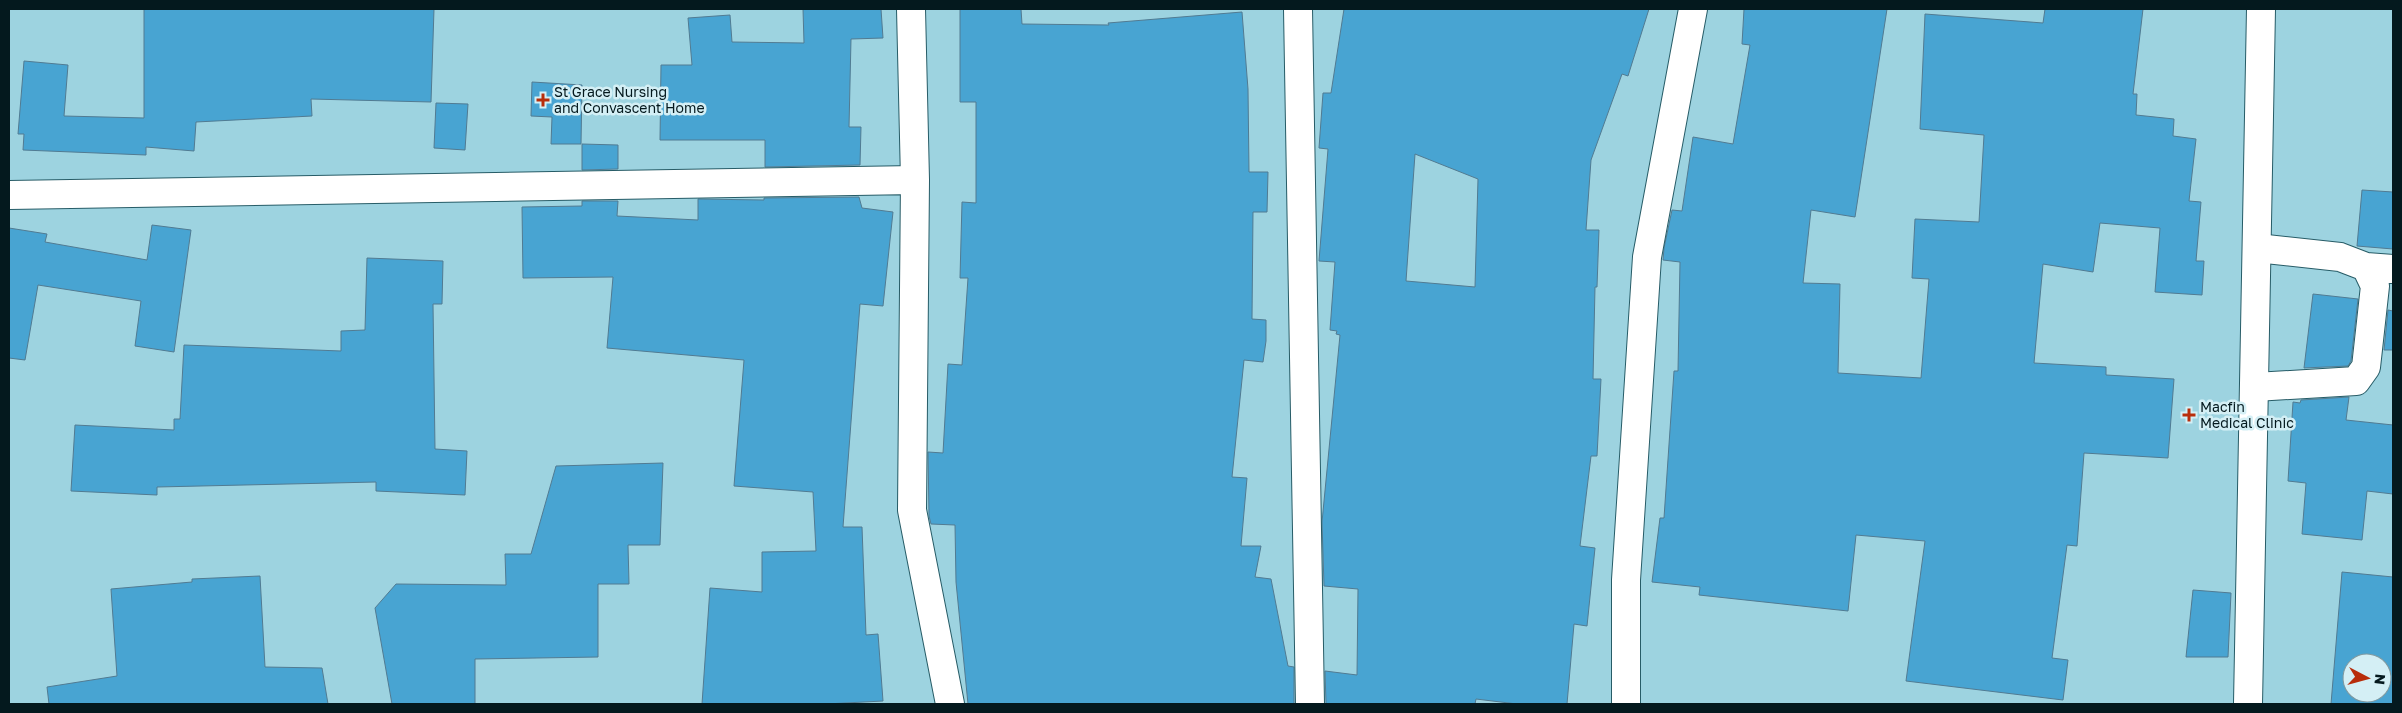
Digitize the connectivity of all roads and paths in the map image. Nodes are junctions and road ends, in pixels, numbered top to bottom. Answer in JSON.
{"nodes":[{"id":1,"x":911,"y":9,"type":"edge"},
{"id":2,"x":1298,"y":9,"type":"edge"},
{"id":3,"x":1693,"y":9,"type":"edge"},
{"id":4,"x":2261,"y":9,"type":"edge"},
{"id":5,"x":915,"y":180,"type":"junction"},
{"id":6,"x":9,"y":195,"type":"edge"},
{"id":7,"x":2257,"y":248,"type":"junction"},
{"id":8,"x":2366,"y":267,"type":"junction"},
{"id":9,"x":2393,"y":269,"type":"edge"},
{"id":10,"x":2255,"y":387,"type":"junction"},
{"id":11,"x":950,"y":704,"type":"edge"},
{"id":12,"x":1310,"y":704,"type":"edge"},
{"id":13,"x":1626,"y":704,"type":"edge"},
{"id":14,"x":2248,"y":704,"type":"edge"}],
"edges":[{"from":1,"to":5,"type":"street"},
{"from":2,"to":12,"type":"street"},
{"from":3,"to":13,"type":"street"},
{"from":4,"to":7,"type":"street"},
{"from":5,"to":6,"type":"street"},
{"from":5,"to":11,"type":"street"},
{"from":7,"to":8,"type":"street"},
{"from":7,"to":10,"type":"street"},
{"from":8,"to":9,"type":"street"},
{"from":8,"to":10,"type":"street"},
{"from":10,"to":14,"type":"street"}]}
